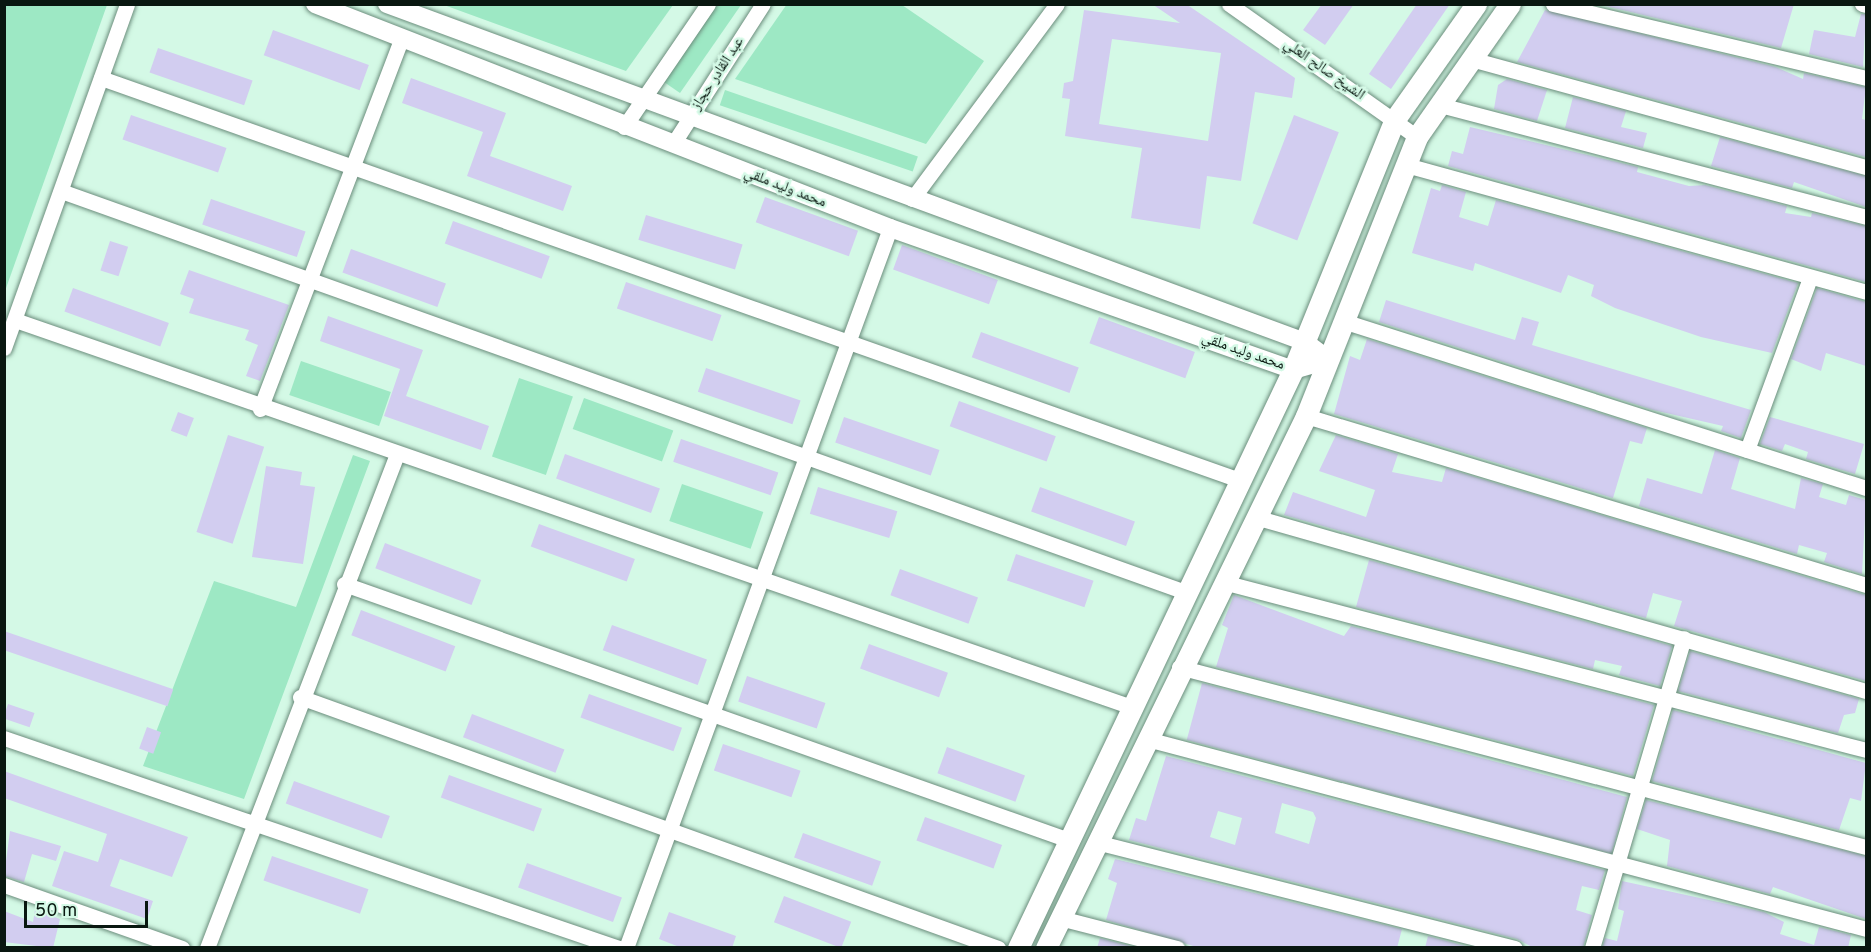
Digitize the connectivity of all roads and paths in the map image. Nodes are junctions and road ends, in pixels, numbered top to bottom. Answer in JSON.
{"nodes":[{"id":1,"x":127,"y":4,"type":"edge"},
{"id":2,"x":315,"y":4,"type":"edge"},
{"id":3,"x":387,"y":4,"type":"edge"},
{"id":4,"x":708,"y":4,"type":"edge"},
{"id":5,"x":763,"y":4,"type":"edge"},
{"id":6,"x":1057,"y":4,"type":"edge"},
{"id":7,"x":1229,"y":4,"type":"edge"},
{"id":8,"x":1476,"y":4,"type":"edge"},
{"id":9,"x":1510,"y":4,"type":"edge"},
{"id":10,"x":1553,"y":4,"type":"edge"},
{"id":11,"x":402,"y":37,"type":"junction"},
{"id":12,"x":1471,"y":59,"type":"junction"},
{"id":13,"x":101,"y":78,"type":"junction"},
{"id":14,"x":1866,"y":78,"type":"edge"},
{"id":15,"x":646,"y":96,"type":"junction"},
{"id":16,"x":1440,"y":105,"type":"junction"},
{"id":17,"x":691,"y":114,"type":"junction"},
{"id":18,"x":1395,"y":119,"type":"junction"},
{"id":19,"x":624,"y":127,"type":"junction"},
{"id":20,"x":1417,"y":137,"type":"junction"},
{"id":21,"x":673,"y":144,"type":"junction"},
{"id":22,"x":1406,"y":165,"type":"junction"},
{"id":23,"x":1866,"y":166,"type":"edge"},
{"id":24,"x":352,"y":168,"type":"junction"},
{"id":25,"x":61,"y":191,"type":"junction"},
{"id":26,"x":912,"y":199,"type":"junction"},
{"id":27,"x":1866,"y":217,"type":"edge"},
{"id":28,"x":890,"y":228,"type":"junction"},
{"id":29,"x":1810,"y":278,"type":"junction"},
{"id":30,"x":310,"y":284,"type":"junction"},
{"id":31,"x":1866,"y":292,"type":"edge"},
{"id":32,"x":15,"y":320,"type":"junction"},
{"id":33,"x":1343,"y":321,"type":"junction"},
{"id":34,"x":846,"y":339,"type":"junction"},
{"id":35,"x":1305,"y":342,"type":"junction"},
{"id":36,"x":4,"y":348,"type":"edge"},
{"id":37,"x":1329,"y":360,"type":"junction"},
{"id":38,"x":1293,"y":370,"type":"junction"},
{"id":39,"x":260,"y":409,"type":"junction"},
{"id":40,"x":1306,"y":416,"type":"junction"},
{"id":41,"x":1747,"y":450,"type":"junction"},
{"id":42,"x":397,"y":454,"type":"junction"},
{"id":43,"x":804,"y":456,"type":"junction"},
{"id":44,"x":1242,"y":481,"type":"junction"},
{"id":45,"x":1866,"y":488,"type":"edge"},
{"id":46,"x":1255,"y":517,"type":"junction"},
{"id":47,"x":761,"y":576,"type":"junction"},
{"id":48,"x":1223,"y":582,"type":"junction"},
{"id":49,"x":344,"y":584,"type":"junction"},
{"id":50,"x":1866,"y":585,"type":"edge"},
{"id":51,"x":1185,"y":592,"type":"junction"},
{"id":52,"x":1684,"y":638,"type":"junction"},
{"id":53,"x":1179,"y":667,"type":"junction"},
{"id":54,"x":1866,"y":692,"type":"edge"},
{"id":55,"x":300,"y":697,"type":"junction"},
{"id":56,"x":1670,"y":697,"type":"junction"},
{"id":57,"x":1132,"y":707,"type":"junction"},
{"id":58,"x":709,"y":713,"type":"junction"},
{"id":59,"x":4,"y":738,"type":"edge"},
{"id":60,"x":1147,"y":739,"type":"junction"},
{"id":61,"x":1866,"y":750,"type":"edge"},
{"id":62,"x":1642,"y":792,"type":"junction"},
{"id":63,"x":255,"y":824,"type":"junction"},
{"id":64,"x":668,"y":829,"type":"junction"},
{"id":65,"x":1069,"y":840,"type":"junction"},
{"id":66,"x":1096,"y":842,"type":"junction"},
{"id":67,"x":1866,"y":847,"type":"edge"},
{"id":68,"x":1621,"y":864,"type":"junction"},
{"id":69,"x":4,"y":885,"type":"edge"},
{"id":70,"x":1060,"y":918,"type":"junction"},
{"id":71,"x":1866,"y":929,"type":"edge"},
{"id":72,"x":1505,"y":946,"type":"edge"},
{"id":73,"x":182,"y":948,"type":"edge"},
{"id":74,"x":207,"y":948,"type":"edge"},
{"id":75,"x":619,"y":948,"type":"edge"},
{"id":76,"x":626,"y":948,"type":"edge"},
{"id":77,"x":998,"y":948,"type":"edge"},
{"id":78,"x":1018,"y":948,"type":"edge"},
{"id":79,"x":1046,"y":948,"type":"edge"},
{"id":80,"x":1177,"y":948,"type":"edge"},
{"id":81,"x":1592,"y":948,"type":"edge"}],
"edges":[{"from":1,"to":13,"type":"street"},
{"from":2,"to":11,"type":"street","name":"محمد وليد ملقي"},
{"from":3,"to":15,"type":"street","name":"محمد وليد ملقي"},
{"from":4,"to":15,"type":"street"},
{"from":5,"to":17,"type":"street","name":"عبد القادر حجاز"},
{"from":6,"to":26,"type":"street"},
{"from":7,"to":18,"type":"street","name":"الشيخ صالح العلي"},
{"from":8,"to":18,"type":"main road"},
{"from":9,"to":12,"type":"main road"},
{"from":10,"to":14,"type":"street"},
{"from":11,"to":19,"type":"street","name":"محمد وليد ملقي"},
{"from":11,"to":24,"type":"street"},
{"from":12,"to":16,"type":"main road"},
{"from":12,"to":23,"type":"street"},
{"from":13,"to":24,"type":"street"},
{"from":13,"to":25,"type":"street"},
{"from":15,"to":17,"type":"street","name":"محمد وليد ملقي"},
{"from":15,"to":19,"type":"street"},
{"from":16,"to":20,"type":"main road"},
{"from":16,"to":27,"type":"street"},
{"from":17,"to":21,"type":"street","name":"عبد القادر حجاز"},
{"from":17,"to":26,"type":"street","name":"محمد وليد ملقي"},
{"from":18,"to":20,"type":"street","name":"الشيخ صالح العلي"},
{"from":18,"to":35,"type":"main road"},
{"from":19,"to":21,"type":"street","name":"محمد وليد ملقي"},
{"from":20,"to":22,"type":"main road"},
{"from":21,"to":28,"type":"street","name":"محمد وليد ملقي"},
{"from":22,"to":29,"type":"street"},
{"from":22,"to":33,"type":"main road"},
{"from":24,"to":30,"type":"street"},
{"from":24,"to":34,"type":"street"},
{"from":25,"to":30,"type":"street"},
{"from":25,"to":32,"type":"street"},
{"from":26,"to":35,"type":"street","name":"محمد وليد ملقي"},
{"from":28,"to":34,"type":"street"},
{"from":28,"to":38,"type":"street","name":"محمد وليد ملقي"},
{"from":29,"to":31,"type":"street"},
{"from":29,"to":41,"type":"street"},
{"from":30,"to":39,"type":"street"},
{"from":30,"to":43,"type":"street"},
{"from":32,"to":36,"type":"street"},
{"from":32,"to":39,"type":"street"},
{"from":33,"to":37,"type":"main road"},
{"from":33,"to":41,"type":"street"},
{"from":34,"to":43,"type":"street"},
{"from":34,"to":44,"type":"street"},
{"from":35,"to":37,"type":"street","name":"محمد وليد ملقي"},
{"from":35,"to":38,"type":"main road"},
{"from":37,"to":38,"type":"street","name":"محمد وليد ملقي"},
{"from":37,"to":40,"type":"main road"},
{"from":38,"to":44,"type":"main road"},
{"from":39,"to":42,"type":"street"},
{"from":40,"to":46,"type":"main road"},
{"from":40,"to":50,"type":"street"},
{"from":41,"to":45,"type":"street"},
{"from":42,"to":47,"type":"street"},
{"from":42,"to":49,"type":"street"},
{"from":43,"to":47,"type":"street"},
{"from":43,"to":51,"type":"street"},
{"from":44,"to":51,"type":"main road"},
{"from":46,"to":48,"type":"main road"},
{"from":46,"to":52,"type":"street"},
{"from":47,"to":57,"type":"street"},
{"from":47,"to":58,"type":"street"},
{"from":48,"to":53,"type":"main road"},
{"from":48,"to":56,"type":"street"},
{"from":49,"to":55,"type":"street"},
{"from":49,"to":58,"type":"street"},
{"from":51,"to":57,"type":"main road"},
{"from":52,"to":54,"type":"street"},
{"from":52,"to":56,"type":"street"},
{"from":53,"to":60,"type":"main road"},
{"from":53,"to":62,"type":"street"},
{"from":55,"to":63,"type":"street"},
{"from":55,"to":64,"type":"street"},
{"from":56,"to":61,"type":"street"},
{"from":56,"to":62,"type":"street"},
{"from":57,"to":65,"type":"main road"},
{"from":58,"to":64,"type":"street"},
{"from":58,"to":65,"type":"street"},
{"from":59,"to":63,"type":"street"},
{"from":60,"to":66,"type":"main road"},
{"from":60,"to":68,"type":"street"},
{"from":62,"to":67,"type":"street"},
{"from":62,"to":68,"type":"street"},
{"from":63,"to":74,"type":"street"},
{"from":63,"to":75,"type":"street"},
{"from":64,"to":76,"type":"street"},
{"from":64,"to":77,"type":"street"},
{"from":65,"to":78,"type":"main road"},
{"from":66,"to":70,"type":"main road"},
{"from":66,"to":72,"type":"street"},
{"from":68,"to":71,"type":"street"},
{"from":68,"to":81,"type":"street"},
{"from":69,"to":73,"type":"street"},
{"from":70,"to":79,"type":"main road"},
{"from":70,"to":80,"type":"street"}]}
